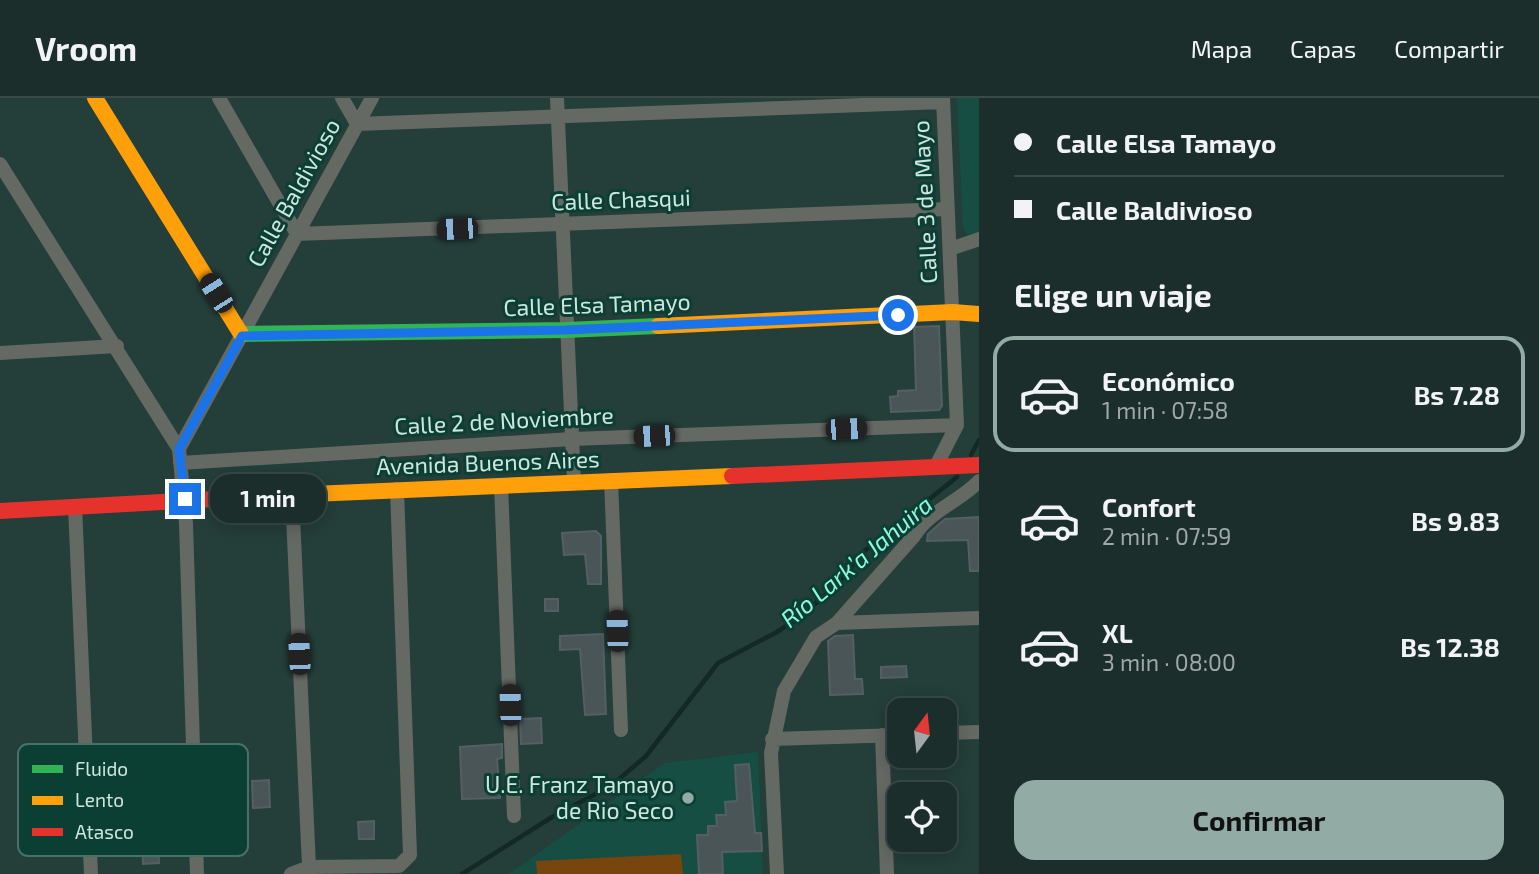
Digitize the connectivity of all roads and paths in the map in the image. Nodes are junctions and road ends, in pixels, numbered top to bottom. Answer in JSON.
{"nodes":[{"id":1,"x":95,"y":98,"type":"edge"},
{"id":2,"x":219,"y":98,"type":"edge"},
{"id":3,"x":342,"y":98,"type":"edge"},
{"id":4,"x":372,"y":98,"type":"edge"},
{"id":5,"x":557,"y":98,"type":"edge"},
{"id":6,"x":943,"y":100,"type":"edge"},
{"id":7,"x":558,"y":119,"type":"junction"},
{"id":8,"x":358,"y":124,"type":"junction"},
{"id":9,"x":0,"y":164,"type":"edge"},
{"id":10,"x":947,"y":209,"type":"junction"},
{"id":11,"x":563,"y":226,"type":"junction"},
{"id":12,"x":298,"y":234,"type":"junction"},
{"id":13,"x":979,"y":239,"type":"edge"},
{"id":14,"x":950,"y":249,"type":"junction"},
{"id":15,"x":953,"y":312,"type":"junction"},
{"id":16,"x":979,"y":314,"type":"edge"},
{"id":17,"x":566,"y":330,"type":"junction"},
{"id":18,"x":242,"y":336,"type":"junction"},
{"id":19,"x":117,"y":346,"type":"junction"},
{"id":20,"x":0,"y":353,"type":"edge"},
{"id":21,"x":957,"y":425,"type":"junction"},
{"id":22,"x":572,"y":439,"type":"junction"},
{"id":23,"x":180,"y":456,"type":"junction"},
{"id":24,"x":942,"y":466,"type":"junction"},
{"id":25,"x":978,"y":470,"type":"edge"},
{"id":26,"x":611,"y":480,"type":"junction"},
{"id":27,"x":574,"y":481,"type":"junction"},
{"id":28,"x":501,"y":485,"type":"junction"},
{"id":29,"x":397,"y":489,"type":"junction"},
{"id":30,"x":292,"y":494,"type":"junction"},
{"id":31,"x":185,"y":499,"type":"junction"},
{"id":32,"x":75,"y":506,"type":"junction"},
{"id":33,"x":0,"y":511,"type":"edge"},
{"id":34,"x":979,"y":618,"type":"edge"},
{"id":35,"x":836,"y":623,"type":"junction"},
{"id":36,"x":621,"y":730,"type":"dead end"},
{"id":37,"x":979,"y":732,"type":"edge"},
{"id":38,"x":957,"y":733,"type":"edge"},
{"id":39,"x":882,"y":735,"type":"junction"},
{"id":40,"x":887,"y":735,"type":"edge"},
{"id":41,"x":772,"y":739,"type":"junction"},
{"id":42,"x":85,"y":744,"type":"edge"},
{"id":43,"x":193,"y":744,"type":"edge"},
{"id":44,"x":514,"y":816,"type":"dead end"},
{"id":45,"x":90,"y":856,"type":"edge"},
{"id":46,"x":196,"y":856,"type":"edge"},
{"id":47,"x":309,"y":867,"type":"junction"},
{"id":48,"x":91,"y":874,"type":"edge"},
{"id":49,"x":197,"y":874,"type":"edge"},
{"id":50,"x":291,"y":874,"type":"edge"},
{"id":51,"x":777,"y":874,"type":"edge"},
{"id":52,"x":887,"y":874,"type":"edge"}],
"edges":[{"from":1,"to":18,"type":"main road"},
{"from":2,"to":12,"type":"street"},
{"from":3,"to":8,"type":"street"},
{"from":4,"to":8,"type":"street","name":"Calle Baldivioso"},
{"from":5,"to":7,"type":"street"},
{"from":6,"to":7,"type":"street"},
{"from":6,"to":10,"type":"street","name":"Calle 3 de Mayo"},
{"from":7,"to":8,"type":"street"},
{"from":7,"to":11,"type":"street"},
{"from":8,"to":12,"type":"street","name":"Calle Baldivioso"},
{"from":9,"to":19,"type":"street"},
{"from":10,"to":11,"type":"street","name":"Calle Chasqui"},
{"from":10,"to":14,"type":"street","name":"Calle 3 de Mayo"},
{"from":11,"to":12,"type":"street","name":"Calle Chasqui"},
{"from":11,"to":17,"type":"street"},
{"from":12,"to":18,"type":"street","name":"Calle Baldivioso"},
{"from":13,"to":14,"type":"street"},
{"from":14,"to":15,"type":"street","name":"Calle 3 de Mayo"},
{"from":15,"to":16,"type":"main road","name":"Calle Elsa Tamayo"},
{"from":15,"to":17,"type":"main road","name":"Calle Elsa Tamayo"},
{"from":15,"to":21,"type":"street","name":"Calle 3 de Mayo"},
{"from":17,"to":18,"type":"main road","name":"Calle Elsa Tamayo"},
{"from":17,"to":22,"type":"street"},
{"from":18,"to":23,"type":"street","name":"Calle Baldivioso"},
{"from":19,"to":20,"type":"street"},
{"from":19,"to":23,"type":"street"},
{"from":21,"to":22,"type":"street","name":"Calle 2 de Noviembre"},
{"from":21,"to":24,"type":"street","name":"Calle 3 de Mayo"},
{"from":22,"to":23,"type":"street","name":"Calle 2 de Noviembre"},
{"from":22,"to":27,"type":"street"},
{"from":23,"to":31,"type":"street"},
{"from":24,"to":25,"type":"main road","name":"Avenida Buenos Aires"},
{"from":24,"to":26,"type":"main road","name":"Avenida Buenos Aires"},
{"from":25,"to":35,"type":"street"},
{"from":26,"to":27,"type":"main road","name":"Avenida Buenos Aires"},
{"from":26,"to":36,"type":"street"},
{"from":27,"to":28,"type":"main road","name":"Avenida Buenos Aires"},
{"from":28,"to":29,"type":"main road","name":"Avenida Buenos Aires"},
{"from":28,"to":44,"type":"street"},
{"from":29,"to":30,"type":"main road","name":"Avenida Buenos Aires"},
{"from":29,"to":47,"type":"street"},
{"from":30,"to":31,"type":"main road","name":"Avenida Buenos Aires"},
{"from":30,"to":47,"type":"street"},
{"from":31,"to":32,"type":"main road","name":"Avenida Buenos Aires"},
{"from":31,"to":43,"type":"street"},
{"from":32,"to":33,"type":"main road","name":"Avenida Buenos Aires"},
{"from":32,"to":42,"type":"street"},
{"from":34,"to":35,"type":"street"},
{"from":35,"to":41,"type":"street"},
{"from":37,"to":38,"type":"street"},
{"from":39,"to":40,"type":"street"},
{"from":39,"to":41,"type":"street"},
{"from":39,"to":52,"type":"street"},
{"from":41,"to":51,"type":"street"},
{"from":45,"to":48,"type":"street"},
{"from":46,"to":49,"type":"street"},
{"from":47,"to":50,"type":"street"}]}
